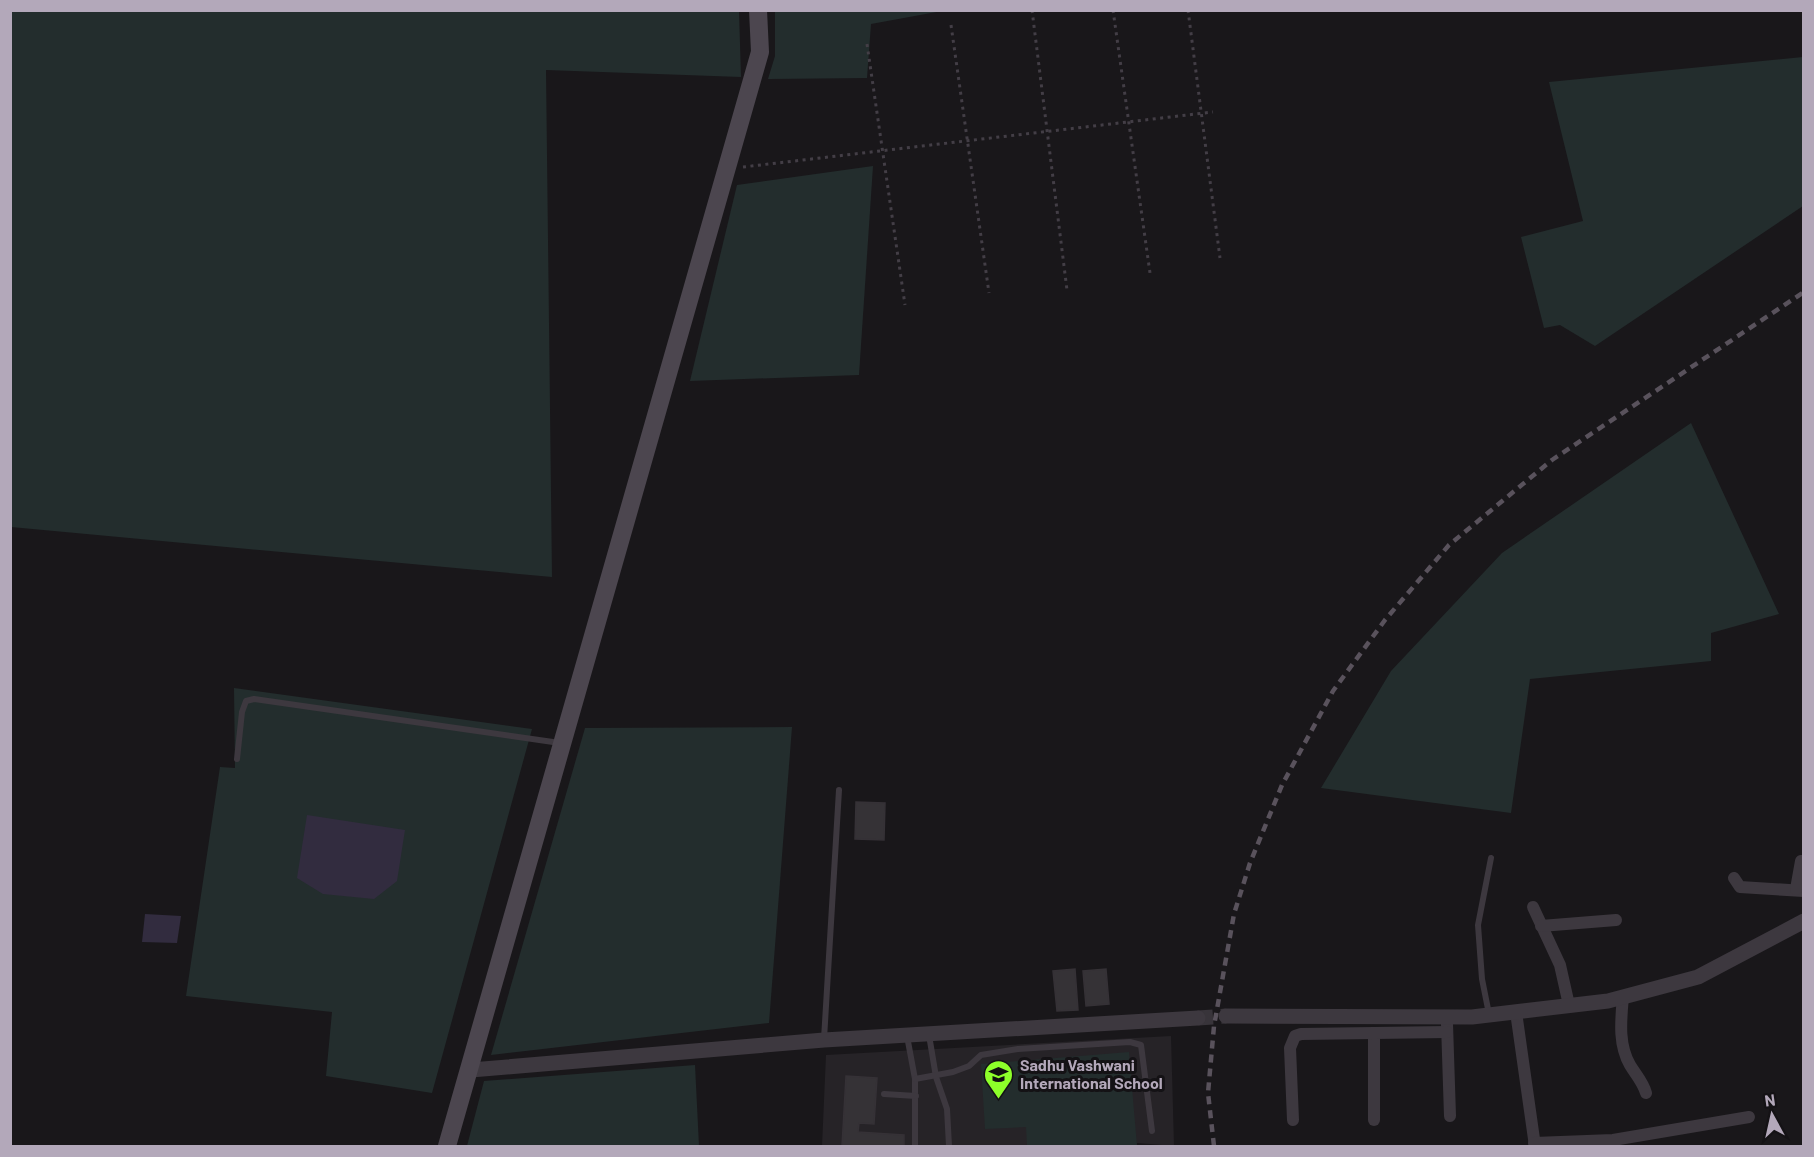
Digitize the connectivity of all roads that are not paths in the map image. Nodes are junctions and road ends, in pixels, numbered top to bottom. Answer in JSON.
{"nodes":[{"id":1,"x":758,"y":10,"type":"edge"},
{"id":2,"x":564,"y":743,"type":"junction"},
{"id":3,"x":237,"y":759,"type":"dead end"},
{"id":4,"x":838,"y":790,"type":"dead end"},
{"id":5,"x":1491,"y":858,"type":"dead end"},
{"id":6,"x":1801,"y":861,"type":"dead end"},
{"id":7,"x":1734,"y":878,"type":"dead end"},
{"id":8,"x":1800,"y":890,"type":"edge"},
{"id":9,"x":1533,"y":907,"type":"dead end"},
{"id":10,"x":1616,"y":920,"type":"dead end"},
{"id":11,"x":1803,"y":921,"type":"edge"},
{"id":12,"x":1541,"y":926,"type":"junction"},
{"id":13,"x":1623,"y":996,"type":"junction"},
{"id":14,"x":1569,"y":1005,"type":"junction"},
{"id":15,"x":1516,"y":1012,"type":"junction"},
{"id":16,"x":1489,"y":1015,"type":"junction"},
{"id":17,"x":1226,"y":1016,"type":"tunnel mouth"},
{"id":18,"x":1198,"y":1018,"type":"tunnel mouth"},
{"id":19,"x":1447,"y":1024,"type":"junction"},
{"id":20,"x":1374,"y":1033,"type":"junction"},
{"id":21,"x":928,"y":1034,"type":"junction"},
{"id":22,"x":907,"y":1035,"type":"junction"},
{"id":23,"x":824,"y":1040,"type":"junction"},
{"id":24,"x":471,"y":1070,"type":"junction"},
{"id":25,"x":936,"y":1077,"type":"junction"},
{"id":26,"x":915,"y":1079,"type":"junction"},
{"id":27,"x":884,"y":1094,"type":"dead end"},
{"id":28,"x":1646,"y":1094,"type":"dead end"},
{"id":29,"x":916,"y":1096,"type":"junction"},
{"id":30,"x":1450,"y":1116,"type":"dead end"},
{"id":31,"x":1749,"y":1117,"type":"dead end"},
{"id":32,"x":1293,"y":1120,"type":"dead end"},
{"id":33,"x":1374,"y":1120,"type":"dead end"},
{"id":34,"x":1152,"y":1131,"type":"dead end"},
{"id":35,"x":1534,"y":1145,"type":"edge"},
{"id":36,"x":447,"y":1146,"type":"edge"},
{"id":37,"x":915,"y":1146,"type":"edge"},
{"id":38,"x":949,"y":1146,"type":"edge"}],
"edges":[{"from":1,"to":2,"type":"main road"},
{"from":2,"to":3,"type":"lane"},
{"from":2,"to":24,"type":"main road"},
{"from":4,"to":23,"type":"lane"},
{"from":5,"to":16,"type":"lane"},
{"from":6,"to":8,"type":"street"},
{"from":7,"to":8,"type":"street"},
{"from":9,"to":12,"type":"street"},
{"from":10,"to":12,"type":"street"},
{"from":11,"to":13,"type":"street"},
{"from":12,"to":14,"type":"street"},
{"from":13,"to":14,"type":"street"},
{"from":13,"to":28,"type":"street"},
{"from":14,"to":15,"type":"street"},
{"from":15,"to":16,"type":"street"},
{"from":15,"to":35,"type":"street"},
{"from":16,"to":19,"type":"street"},
{"from":17,"to":19,"type":"street"},
{"from":18,"to":21,"type":"street"},
{"from":19,"to":20,"type":"street"},
{"from":19,"to":30,"type":"street"},
{"from":20,"to":32,"type":"street"},
{"from":20,"to":33,"type":"street"},
{"from":21,"to":22,"type":"street"},
{"from":21,"to":25,"type":"lane"},
{"from":22,"to":23,"type":"street"},
{"from":22,"to":26,"type":"lane"},
{"from":23,"to":24,"type":"street"},
{"from":24,"to":36,"type":"main road"},
{"from":25,"to":26,"type":"lane"},
{"from":25,"to":34,"type":"lane"},
{"from":25,"to":38,"type":"lane"},
{"from":26,"to":29,"type":"lane"},
{"from":27,"to":29,"type":"lane"},
{"from":29,"to":37,"type":"lane"},
{"from":31,"to":35,"type":"street"}]}
